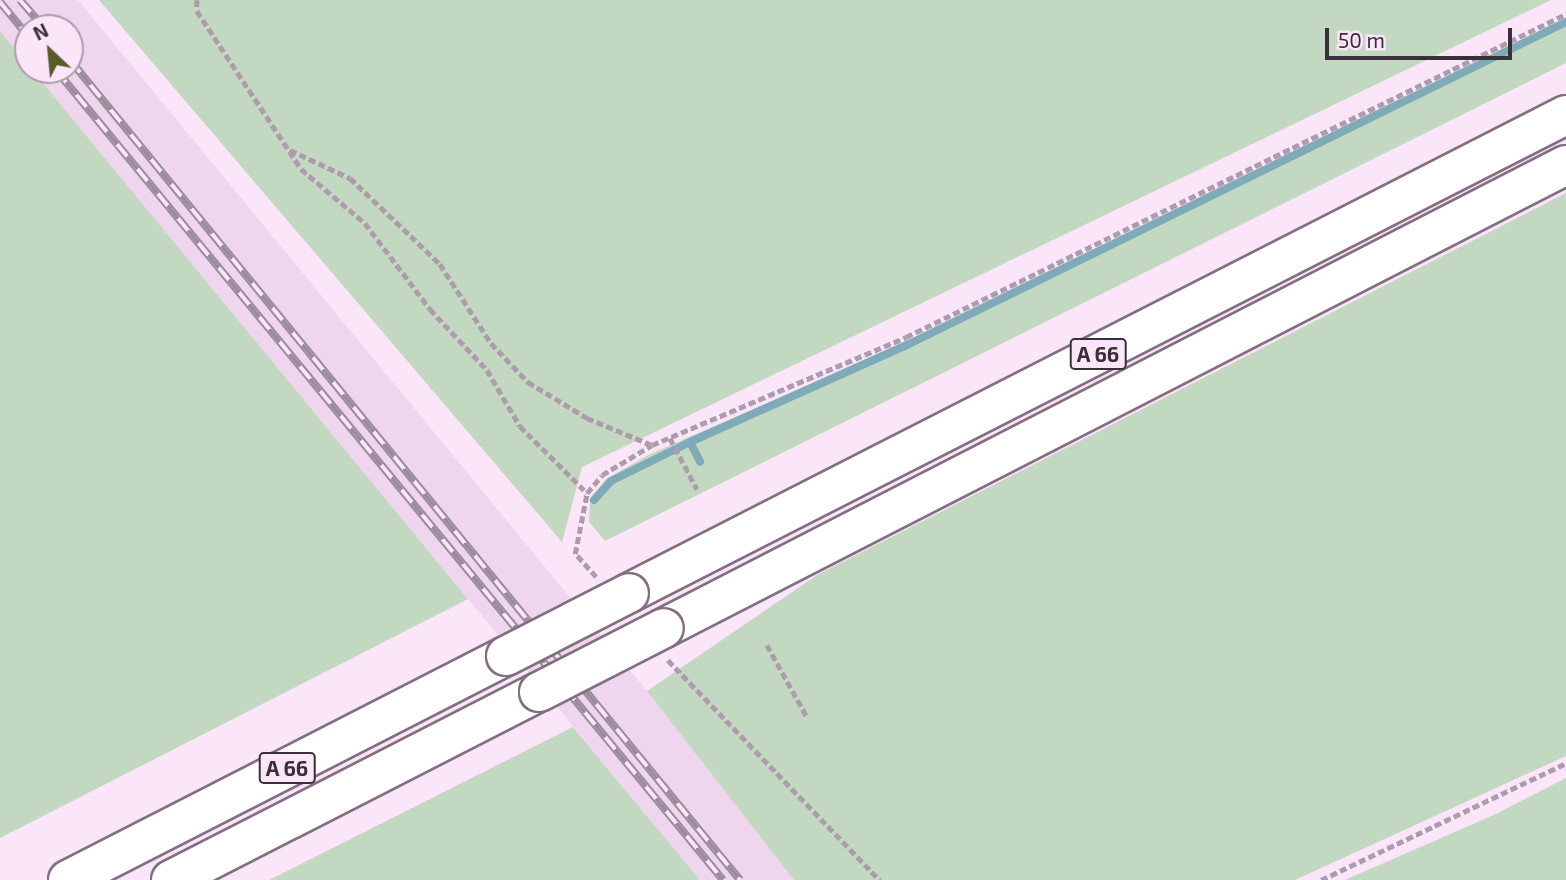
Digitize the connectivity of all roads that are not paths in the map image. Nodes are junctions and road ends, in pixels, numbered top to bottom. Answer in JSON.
{"nodes":[{"id":1,"x":1566,"y":115,"type":"edge"},
{"id":2,"x":1566,"y":165,"type":"edge"},
{"id":3,"x":68,"y":880,"type":"edge"},
{"id":4,"x":171,"y":880,"type":"edge"}],
"edges":[{"from":1,"to":3,"type":"highway","number":"A 66","bridge":true},
{"from":2,"to":4,"type":"highway","number":"A 66","bridge":true}]}
